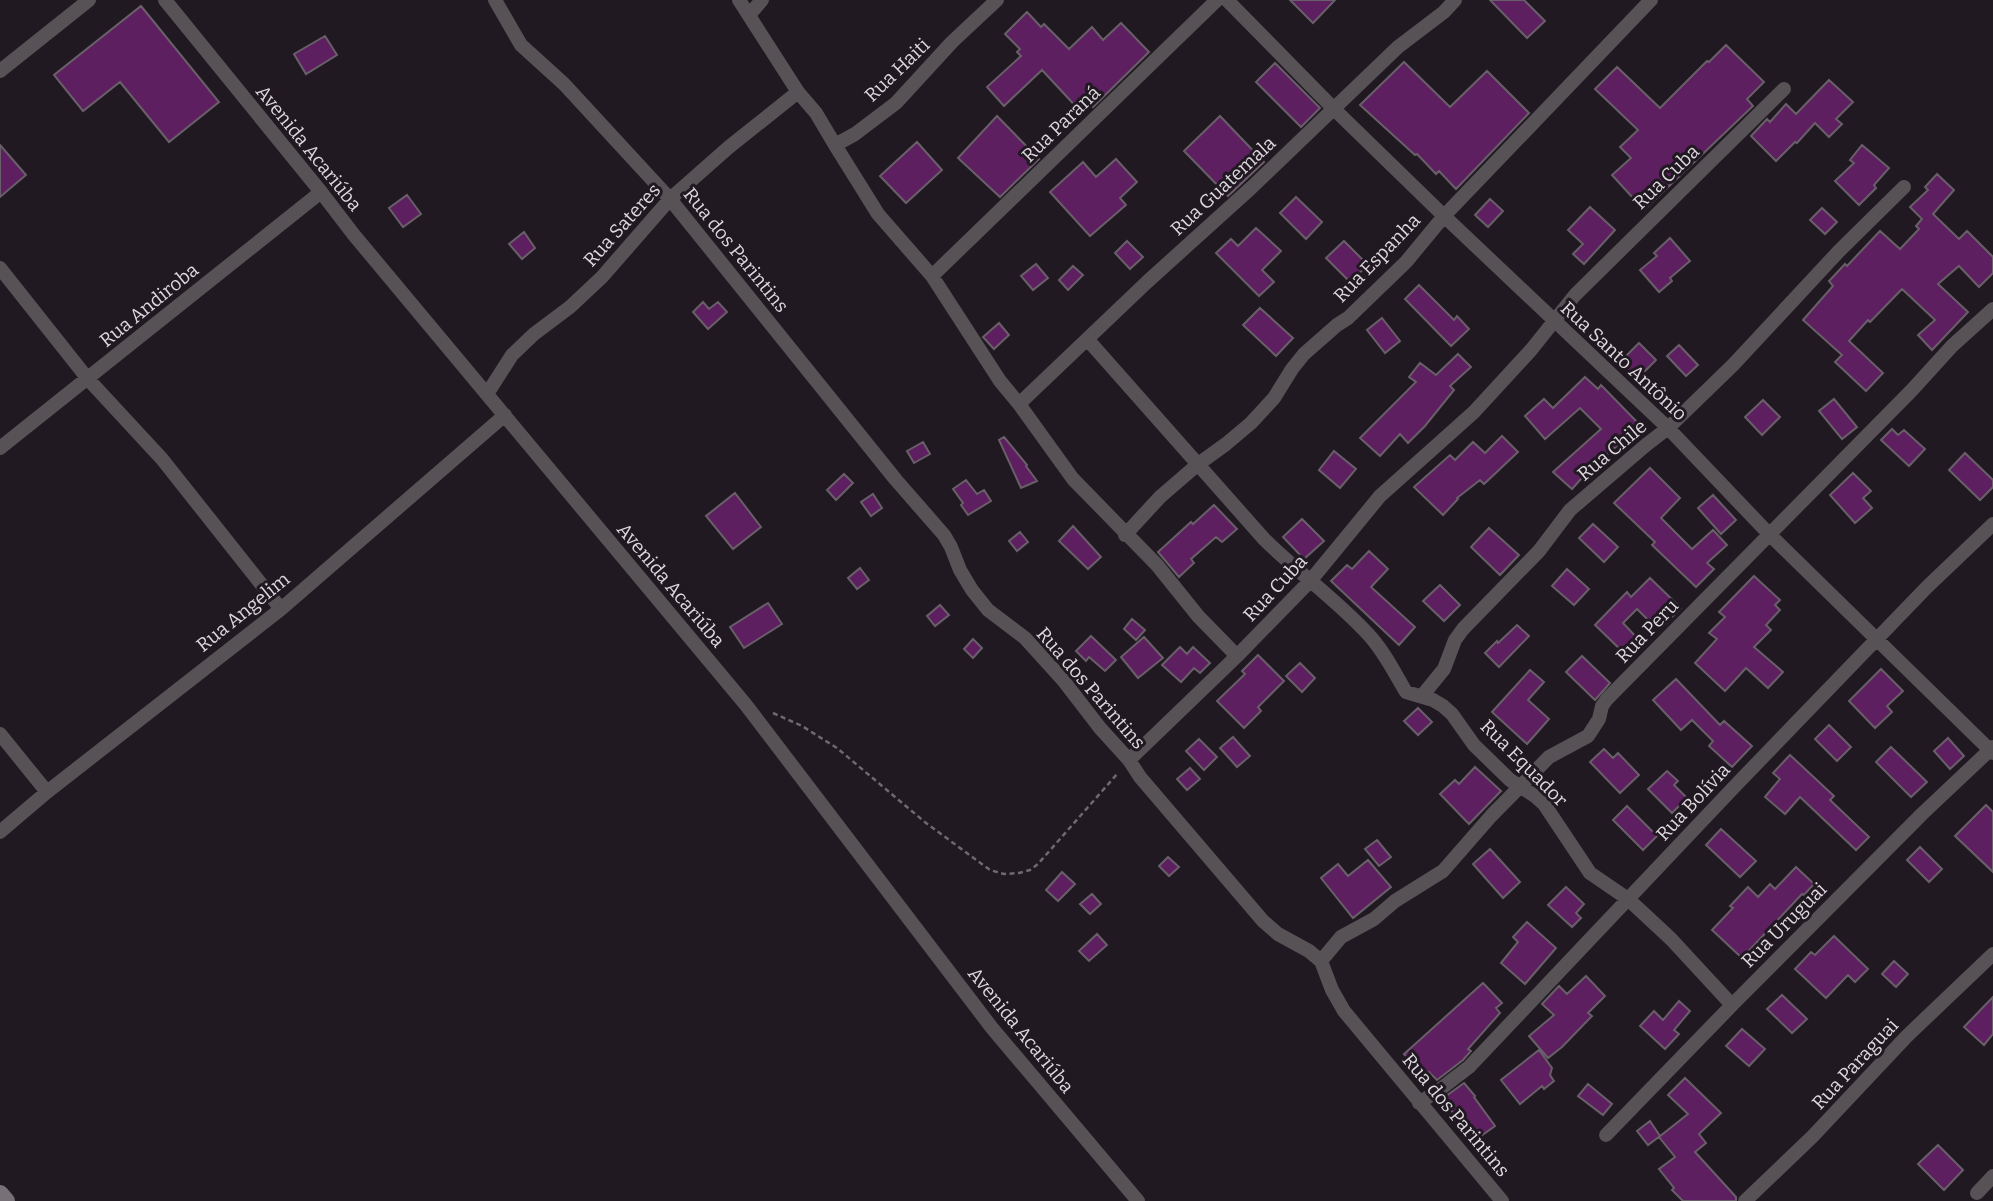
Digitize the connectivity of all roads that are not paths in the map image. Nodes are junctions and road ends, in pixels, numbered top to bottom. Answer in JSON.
{"nodes":[{"id":1,"x":89,"y":0,"type":"edge"},
{"id":2,"x":165,"y":0,"type":"edge"},
{"id":3,"x":495,"y":0,"type":"edge"},
{"id":4,"x":739,"y":0,"type":"edge"},
{"id":5,"x":762,"y":0,"type":"edge"},
{"id":6,"x":997,"y":0,"type":"edge"},
{"id":7,"x":1217,"y":0,"type":"edge"},
{"id":8,"x":1227,"y":0,"type":"edge"},
{"id":9,"x":1455,"y":0,"type":"edge"},
{"id":10,"x":1651,"y":0,"type":"edge"},
{"id":11,"x":749,"y":15,"type":"junction"},
{"id":12,"x":0,"y":71,"type":"edge"},
{"id":13,"x":1784,"y":89,"type":"dead end"},
{"id":14,"x":798,"y":92,"type":"junction"},
{"id":15,"x":1334,"y":109,"type":"junction"},
{"id":16,"x":835,"y":145,"type":"junction"},
{"id":17,"x":1904,"y":187,"type":"dead end"},
{"id":18,"x":321,"y":192,"type":"junction"},
{"id":19,"x":670,"y":199,"type":"junction"},
{"id":20,"x":1444,"y":216,"type":"junction"},
{"id":21,"x":0,"y":268,"type":"edge"},
{"id":22,"x":932,"y":276,"type":"junction"},
{"id":23,"x":1993,"y":309,"type":"edge"},
{"id":24,"x":1554,"y":321,"type":"junction"},
{"id":25,"x":1088,"y":340,"type":"junction"},
{"id":26,"x":89,"y":379,"type":"junction"},
{"id":27,"x":487,"y":394,"type":"junction"},
{"id":28,"x":1020,"y":404,"type":"junction"},
{"id":29,"x":505,"y":415,"type":"junction"},
{"id":30,"x":1668,"y":428,"type":"junction"},
{"id":31,"x":0,"y":448,"type":"edge"},
{"id":32,"x":1197,"y":465,"type":"junction"},
{"id":33,"x":1993,"y":524,"type":"edge"},
{"id":34,"x":1125,"y":534,"type":"junction"},
{"id":35,"x":1769,"y":534,"type":"junction"},
{"id":36,"x":1311,"y":580,"type":"junction"},
{"id":37,"x":281,"y":609,"type":"junction"},
{"id":38,"x":1878,"y":640,"type":"junction"},
{"id":39,"x":1237,"y":656,"type":"junction"},
{"id":40,"x":1422,"y":696,"type":"junction"},
{"id":41,"x":0,"y":734,"type":"edge"},
{"id":42,"x":1992,"y":750,"type":"edge"},
{"id":43,"x":1129,"y":760,"type":"junction"},
{"id":44,"x":1520,"y":787,"type":"junction"},
{"id":45,"x":47,"y":792,"type":"junction"},
{"id":46,"x":0,"y":832,"type":"edge"},
{"id":47,"x":1628,"y":899,"type":"junction"},
{"id":48,"x":1993,"y":954,"type":"edge"},
{"id":49,"x":1321,"y":961,"type":"junction"},
{"id":50,"x":1732,"y":1005,"type":"junction"},
{"id":51,"x":1419,"y":1102,"type":"junction"},
{"id":52,"x":1606,"y":1135,"type":"dead end"},
{"id":53,"x":1993,"y":1176,"type":"edge"},
{"id":54,"x":1977,"y":1193,"type":"dead end"},
{"id":55,"x":0,"y":1194,"type":"edge"},
{"id":56,"x":6,"y":1201,"type":"edge"},
{"id":57,"x":1138,"y":1201,"type":"edge"},
{"id":58,"x":1502,"y":1201,"type":"edge"},
{"id":59,"x":1745,"y":1201,"type":"edge"}],
"edges":[{"from":1,"to":12,"type":"street"},
{"from":2,"to":18,"type":"street","name":"Avenida Acariúba"},
{"from":3,"to":19,"type":"street","name":"Rua dos Parintins"},
{"from":4,"to":11,"type":"street"},
{"from":5,"to":11,"type":"street"},
{"from":6,"to":16,"type":"street","name":"Rua Haiti"},
{"from":7,"to":22,"type":"street","name":"Rua Paraná"},
{"from":8,"to":15,"type":"street","name":"Rua Santo Antônio"},
{"from":9,"to":15,"type":"street","name":"Rua Guatemala"},
{"from":10,"to":20,"type":"street","name":"Rua Espanha"},
{"from":11,"to":14,"type":"street"},
{"from":13,"to":24,"type":"street","name":"Rua Cuba"},
{"from":14,"to":16,"type":"street"},
{"from":14,"to":19,"type":"street","name":"Rua Sateres"},
{"from":15,"to":20,"type":"street","name":"Rua Santo Antônio"},
{"from":15,"to":25,"type":"street","name":"Rua Guatemala"},
{"from":16,"to":22,"type":"street"},
{"from":17,"to":30,"type":"street","name":"Rua Chile"},
{"from":18,"to":26,"type":"street","name":"Rua Andiroba"},
{"from":18,"to":27,"type":"street","name":"Avenida Acariúba"},
{"from":19,"to":27,"type":"street","name":"Rua Sateres"},
{"from":19,"to":43,"type":"street","name":"Rua dos Parintins"},
{"from":20,"to":24,"type":"street","name":"Rua Santo Antônio"},
{"from":20,"to":32,"type":"street","name":"Rua Espanha"},
{"from":21,"to":26,"type":"street"},
{"from":22,"to":28,"type":"street"},
{"from":23,"to":35,"type":"street","name":"Rua Peru"},
{"from":24,"to":30,"type":"street","name":"Rua Santo Antônio"},
{"from":24,"to":36,"type":"street","name":"Rua Cuba"},
{"from":25,"to":28,"type":"street","name":"Rua Guatemala"},
{"from":25,"to":32,"type":"street","name":"Rua Equador"},
{"from":26,"to":31,"type":"street","name":"Rua Andiroba"},
{"from":26,"to":37,"type":"street"},
{"from":27,"to":29,"type":"street","name":"Avenida Acariúba"},
{"from":28,"to":34,"type":"street"},
{"from":29,"to":37,"type":"street","name":"Rua Angelim"},
{"from":29,"to":57,"type":"street","name":"Avenida Acariúba"},
{"from":30,"to":35,"type":"street","name":"Rua Santo Antônio"},
{"from":30,"to":40,"type":"street","name":"Rua Chile"},
{"from":32,"to":34,"type":"street","name":"Rua Espanha"},
{"from":32,"to":36,"type":"street","name":"Rua Equador"},
{"from":33,"to":38,"type":"street","name":"Rua Bolívia"},
{"from":34,"to":39,"type":"street"},
{"from":35,"to":38,"type":"street","name":"Rua Santo Antônio"},
{"from":35,"to":44,"type":"street","name":"Rua Peru"},
{"from":36,"to":39,"type":"street","name":"Rua Cuba"},
{"from":36,"to":40,"type":"street","name":"Rua Equador"},
{"from":37,"to":45,"type":"street","name":"Rua Angelim"},
{"from":38,"to":42,"type":"street","name":"Rua Santo Antônio"},
{"from":38,"to":47,"type":"street","name":"Rua Bolívia"},
{"from":39,"to":43,"type":"street","name":"Rua Cuba"},
{"from":40,"to":44,"type":"street","name":"Rua Equador"},
{"from":41,"to":45,"type":"street"},
{"from":42,"to":50,"type":"street","name":"Rua Uruguai"},
{"from":43,"to":49,"type":"street","name":"Rua dos Parintins"},
{"from":44,"to":47,"type":"street","name":"Rua Equador"},
{"from":44,"to":49,"type":"street","name":"Rua Peru"},
{"from":45,"to":46,"type":"street","name":"Rua Angelim"},
{"from":47,"to":50,"type":"street","name":"Rua Equador"},
{"from":47,"to":51,"type":"street","name":"Rua Bolívia"},
{"from":48,"to":59,"type":"street","name":"Rua Paraguai"},
{"from":49,"to":51,"type":"street","name":"Rua dos Parintins"},
{"from":50,"to":52,"type":"street","name":"Rua Uruguai"},
{"from":51,"to":58,"type":"street","name":"Rua dos Parintins"},
{"from":53,"to":54,"type":"street"},
{"from":55,"to":56,"type":"street"}]}
